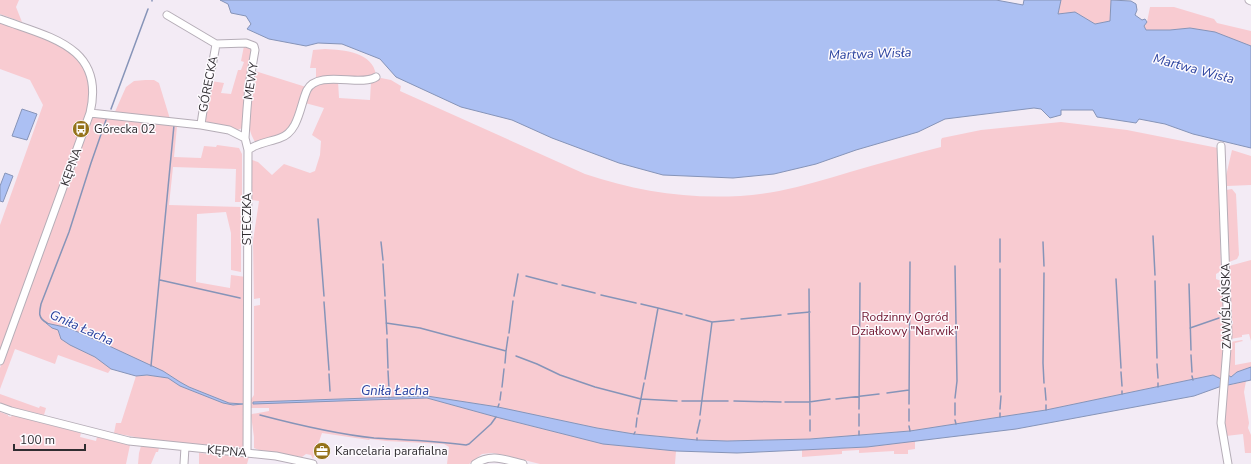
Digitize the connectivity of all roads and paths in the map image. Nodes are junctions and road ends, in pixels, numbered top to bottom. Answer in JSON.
{"nodes":[{"id":1,"x":167,"y":15,"type":"dead end"},
{"id":2,"x":0,"y":19,"type":"edge"},
{"id":3,"x":216,"y":44,"type":"junction"},
{"id":4,"x":376,"y":77,"type":"dead end"},
{"id":5,"x":90,"y":112,"type":"junction"},
{"id":6,"x":201,"y":125,"type":"junction"},
{"id":7,"x":245,"y":138,"type":"junction"},
{"id":8,"x":1221,"y":146,"type":"dead end"},
{"id":9,"x":248,"y":150,"type":"junction"},
{"id":10,"x":0,"y":361,"type":"edge"},
{"id":11,"x":0,"y":407,"type":"edge"},
{"id":12,"x":185,"y":447,"type":"junction"},
{"id":13,"x":247,"y":453,"type":"junction"},
{"id":14,"x":184,"y":464,"type":"edge"},
{"id":15,"x":314,"y":464,"type":"edge"},
{"id":16,"x":475,"y":464,"type":"edge"},
{"id":17,"x":523,"y":464,"type":"edge"},
{"id":18,"x":1228,"y":464,"type":"edge"}],
"edges":[{"from":1,"to":3,"type":"street"},
{"from":2,"to":5,"type":"street","name":"KĘPNA"},
{"from":3,"to":6,"type":"street","name":"GÓRECKA"},
{"from":3,"to":7,"type":"street","name":"MEWY"},
{"from":4,"to":9,"type":"street"},
{"from":5,"to":6,"type":"street","name":"GÓRECKA"},
{"from":5,"to":10,"type":"street","name":"KĘPNA"},
{"from":6,"to":7,"type":"street","name":"GÓRECKA"},
{"from":7,"to":9,"type":"street"},
{"from":8,"to":18,"type":"street","name":"ZAWIŚLAŃSKA"},
{"from":9,"to":13,"type":"street","name":"STECZKA"},
{"from":11,"to":12,"type":"street","name":"KĘPNA"},
{"from":12,"to":13,"type":"street","name":"KĘPNA"},
{"from":12,"to":14,"type":"street"},
{"from":13,"to":15,"type":"street","name":"KĘPNA"},
{"from":16,"to":17,"type":"street"}]}
